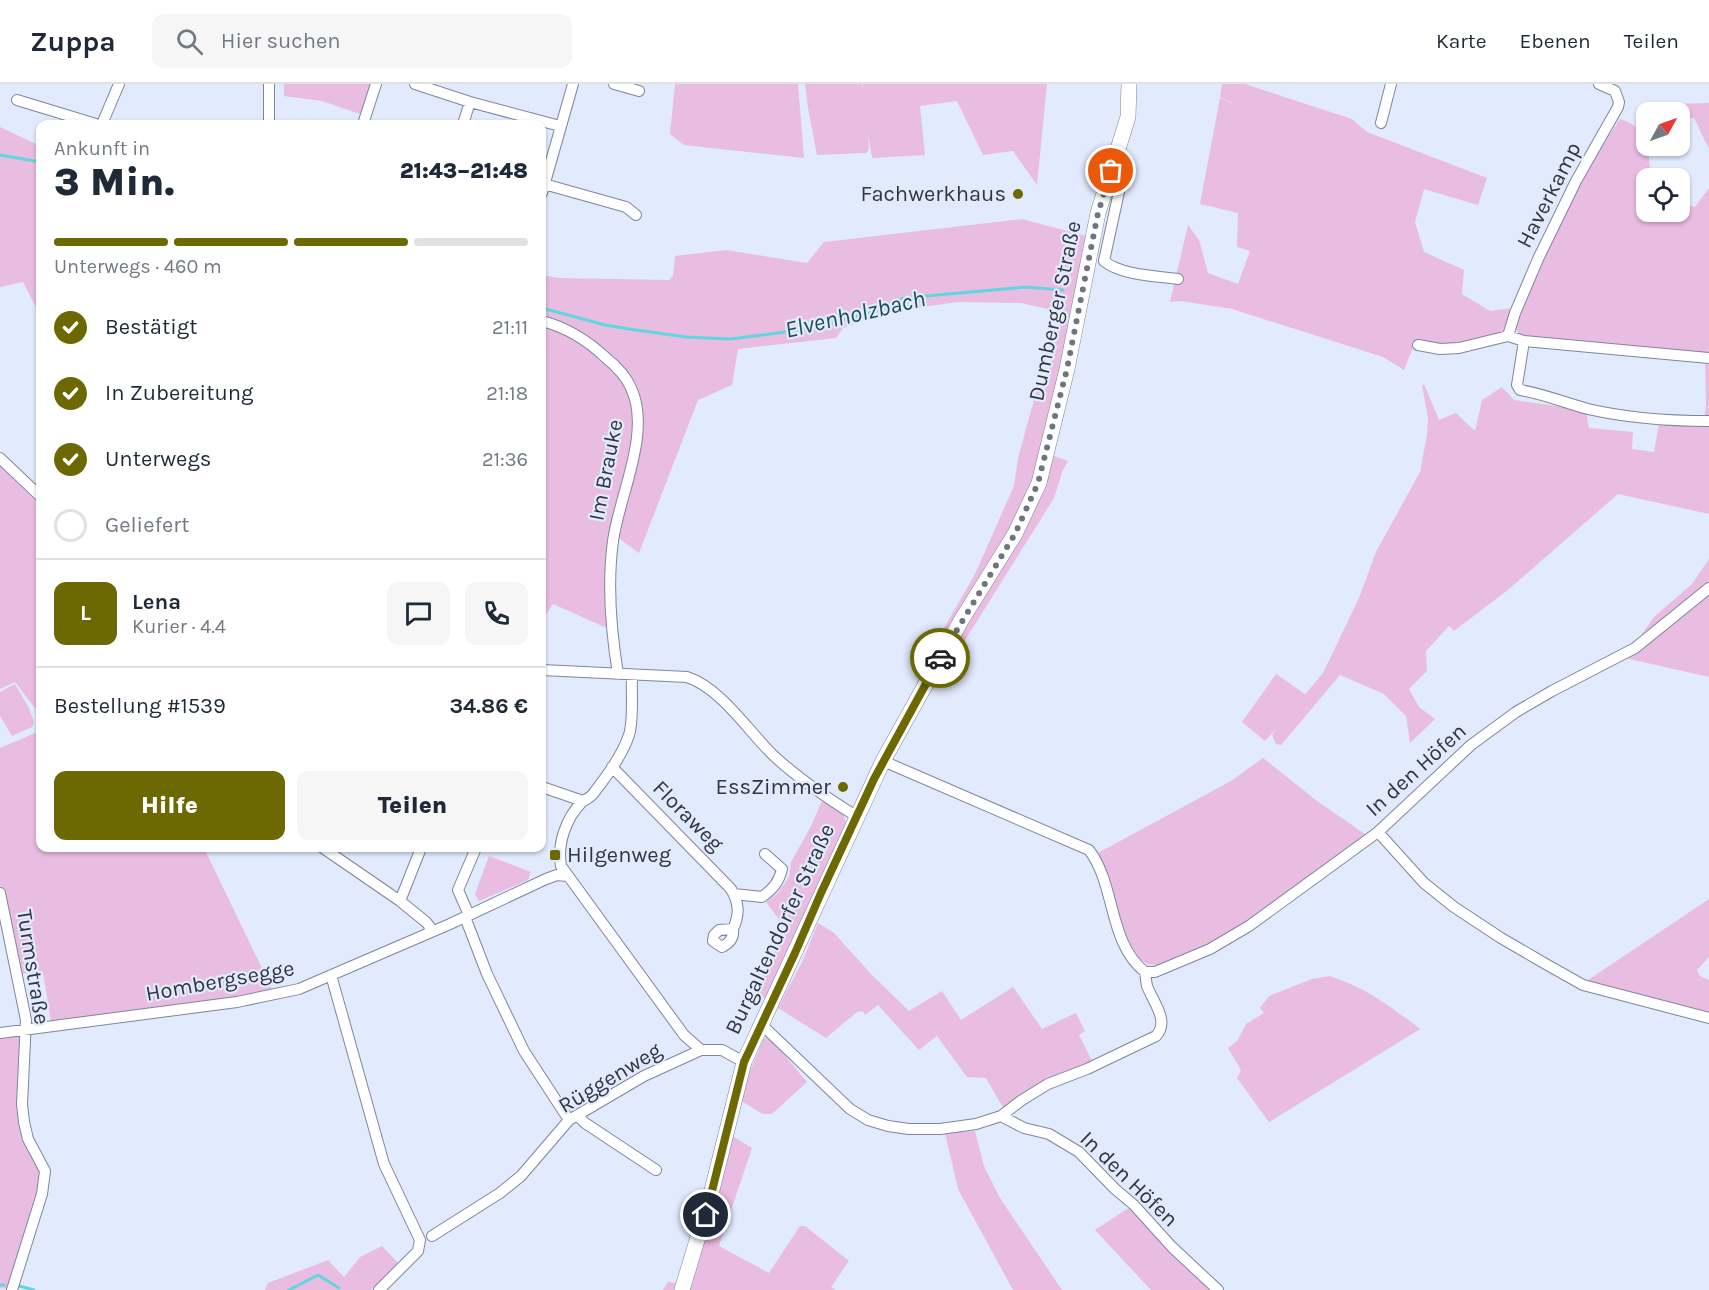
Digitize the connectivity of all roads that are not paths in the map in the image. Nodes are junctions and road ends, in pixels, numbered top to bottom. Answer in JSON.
{"nodes":[{"id":1,"x":119,"y":84,"type":"edge"},
{"id":2,"x":268,"y":84,"type":"edge"},
{"id":3,"x":376,"y":84,"type":"edge"},
{"id":4,"x":415,"y":84,"type":"edge"},
{"id":5,"x":573,"y":84,"type":"edge"},
{"id":6,"x":614,"y":84,"type":"edge"},
{"id":7,"x":1129,"y":84,"type":"edge"},
{"id":8,"x":1392,"y":84,"type":"edge"},
{"id":9,"x":1599,"y":84,"type":"edge"},
{"id":10,"x":639,"y":91,"type":"dead end"},
{"id":11,"x":17,"y":100,"type":"dead end"},
{"id":12,"x":470,"y":102,"type":"junction"},
{"id":13,"x":83,"y":120,"type":"edge"},
{"id":14,"x":104,"y":120,"type":"edge"},
{"id":15,"x":269,"y":120,"type":"edge"},
{"id":16,"x":364,"y":120,"type":"edge"},
{"id":17,"x":464,"y":120,"type":"edge"},
{"id":18,"x":538,"y":120,"type":"edge"},
{"id":19,"x":546,"y":122,"type":"edge"},
{"id":20,"x":1381,"y":123,"type":"dead end"},
{"id":21,"x":560,"y":126,"type":"junction"},
{"id":22,"x":1117,"y":151,"type":"junction"},
{"id":23,"x":546,"y":177,"type":"edge"},
{"id":24,"x":546,"y":189,"type":"edge"},
{"id":25,"x":636,"y":215,"type":"dead end"},
{"id":26,"x":1178,"y":279,"type":"dead end"},
{"id":27,"x":546,"y":322,"type":"edge"},
{"id":28,"x":1508,"y":336,"type":"junction"},
{"id":29,"x":1524,"y":341,"type":"junction"},
{"id":30,"x":1418,"y":345,"type":"dead end"},
{"id":31,"x":1709,"y":358,"type":"edge"},
{"id":32,"x":1709,"y":421,"type":"edge"},
{"id":33,"x":1047,"y":446,"type":"joint"},
{"id":34,"x":0,"y":458,"type":"edge"},
{"id":35,"x":36,"y":492,"type":"edge"},
{"id":36,"x":1709,"y":588,"type":"edge"},
{"id":37,"x":546,"y":670,"type":"edge"},
{"id":38,"x":618,"y":674,"type":"junction"},
{"id":39,"x":632,"y":675,"type":"junction"},
{"id":40,"x":883,"y":761,"type":"junction"},
{"id":41,"x":612,"y":767,"type":"junction"},
{"id":42,"x":546,"y":788,"type":"edge"},
{"id":43,"x":583,"y":801,"type":"junction"},
{"id":44,"x":856,"y":816,"type":"junction"},
{"id":45,"x":1378,"y":832,"type":"junction"},
{"id":46,"x":329,"y":852,"type":"edge"},
{"id":47,"x":419,"y":852,"type":"edge"},
{"id":48,"x":474,"y":852,"type":"edge"},
{"id":49,"x":765,"y":854,"type":"dead end"},
{"id":50,"x":567,"y":876,"type":"junction"},
{"id":51,"x":0,"y":893,"type":"edge"},
{"id":52,"x":735,"y":894,"type":"junction"},
{"id":53,"x":400,"y":901,"type":"junction"},
{"id":54,"x":467,"y":916,"type":"junction"},
{"id":55,"x":732,"y":928,"type":"dead end"},
{"id":56,"x":429,"y":932,"type":"junction"},
{"id":57,"x":1145,"y":972,"type":"junction"},
{"id":58,"x":331,"y":975,"type":"junction"},
{"id":59,"x":1709,"y":1018,"type":"edge"},
{"id":60,"x":761,"y":1024,"type":"junction"},
{"id":61,"x":26,"y":1031,"type":"junction"},
{"id":62,"x":0,"y":1033,"type":"edge"},
{"id":63,"x":701,"y":1050,"type":"junction"},
{"id":64,"x":744,"y":1062,"type":"junction"},
{"id":65,"x":1001,"y":1116,"type":"junction"},
{"id":66,"x":573,"y":1118,"type":"junction"},
{"id":67,"x":656,"y":1170,"type":"dead end"},
{"id":68,"x":432,"y":1236,"type":"dead end"},
{"id":69,"x":12,"y":1290,"type":"edge"},
{"id":70,"x":379,"y":1290,"type":"edge"},
{"id":71,"x":682,"y":1290,"type":"edge"},
{"id":72,"x":1218,"y":1290,"type":"edge"}],
"edges":[{"from":1,"to":14,"type":"street"},
{"from":2,"to":15,"type":"street"},
{"from":3,"to":16,"type":"street"},
{"from":4,"to":12,"type":"street"},
{"from":5,"to":21,"type":"street"},
{"from":6,"to":10,"type":"street"},
{"from":7,"to":22,"type":"main road","name":"Dumberger Straße"},
{"from":8,"to":20,"type":"street"},
{"from":9,"to":28,"type":"street","name":"Haverkamp"},
{"from":11,"to":13,"type":"street"},
{"from":12,"to":17,"type":"street"},
{"from":12,"to":18,"type":"street"},
{"from":19,"to":21,"type":"street"},
{"from":21,"to":23,"type":"street"},
{"from":22,"to":26,"type":"street","name":"Dumberger Straße"},
{"from":22,"to":33,"type":"main road","name":"Dumberger Straße"},
{"from":24,"to":25,"type":"street"},
{"from":27,"to":38,"type":"street","name":"Im Brauke"},
{"from":28,"to":29,"type":"street"},
{"from":28,"to":30,"type":"street"},
{"from":29,"to":31,"type":"street"},
{"from":29,"to":32,"type":"street"},
{"from":33,"to":40,"type":"main road","name":"Burgaltendorfer Straße"},
{"from":34,"to":35,"type":"street"},
{"from":36,"to":45,"type":"street","name":"In den Höfen"},
{"from":37,"to":38,"type":"street"},
{"from":38,"to":39,"type":"street"},
{"from":39,"to":41,"type":"street"},
{"from":39,"to":44,"type":"street"},
{"from":40,"to":44,"type":"main road","name":"Burgaltendorfer Straße"},
{"from":40,"to":57,"type":"street"},
{"from":41,"to":43,"type":"street"},
{"from":41,"to":52,"type":"street","name":"Floraweg"},
{"from":42,"to":43,"type":"street"},
{"from":43,"to":50,"type":"street"},
{"from":44,"to":60,"type":"main road","name":"Burgaltendorfer Straße"},
{"from":45,"to":57,"type":"street","name":"In den Höfen"},
{"from":45,"to":59,"type":"street"},
{"from":46,"to":53,"type":"street"},
{"from":47,"to":53,"type":"street"},
{"from":48,"to":54,"type":"street"},
{"from":49,"to":52,"type":"street"},
{"from":50,"to":54,"type":"street","name":"Hombergsegge"},
{"from":50,"to":63,"type":"street"},
{"from":51,"to":61,"type":"street","name":"Turmstraße"},
{"from":52,"to":55,"type":"street"},
{"from":53,"to":56,"type":"street"},
{"from":54,"to":56,"type":"street","name":"Hombergsegge"},
{"from":54,"to":66,"type":"street"},
{"from":56,"to":58,"type":"street","name":"Hombergsegge"},
{"from":57,"to":65,"type":"street"},
{"from":58,"to":61,"type":"street","name":"Hombergsegge"},
{"from":58,"to":70,"type":"street"},
{"from":60,"to":64,"type":"main road","name":"Burgaltendorfer Straße"},
{"from":60,"to":65,"type":"street"},
{"from":61,"to":62,"type":"street","name":"Hombergsegge"},
{"from":61,"to":69,"type":"street","name":"Turmstraße"},
{"from":63,"to":64,"type":"street"},
{"from":63,"to":66,"type":"street","name":"Rüggenweg"},
{"from":64,"to":71,"type":"main road","name":"Burgaltendorfer Straße"},
{"from":65,"to":72,"type":"street","name":"In den Höfen"},
{"from":66,"to":67,"type":"street"},
{"from":66,"to":68,"type":"street","name":"Rüggenweg"}]}
